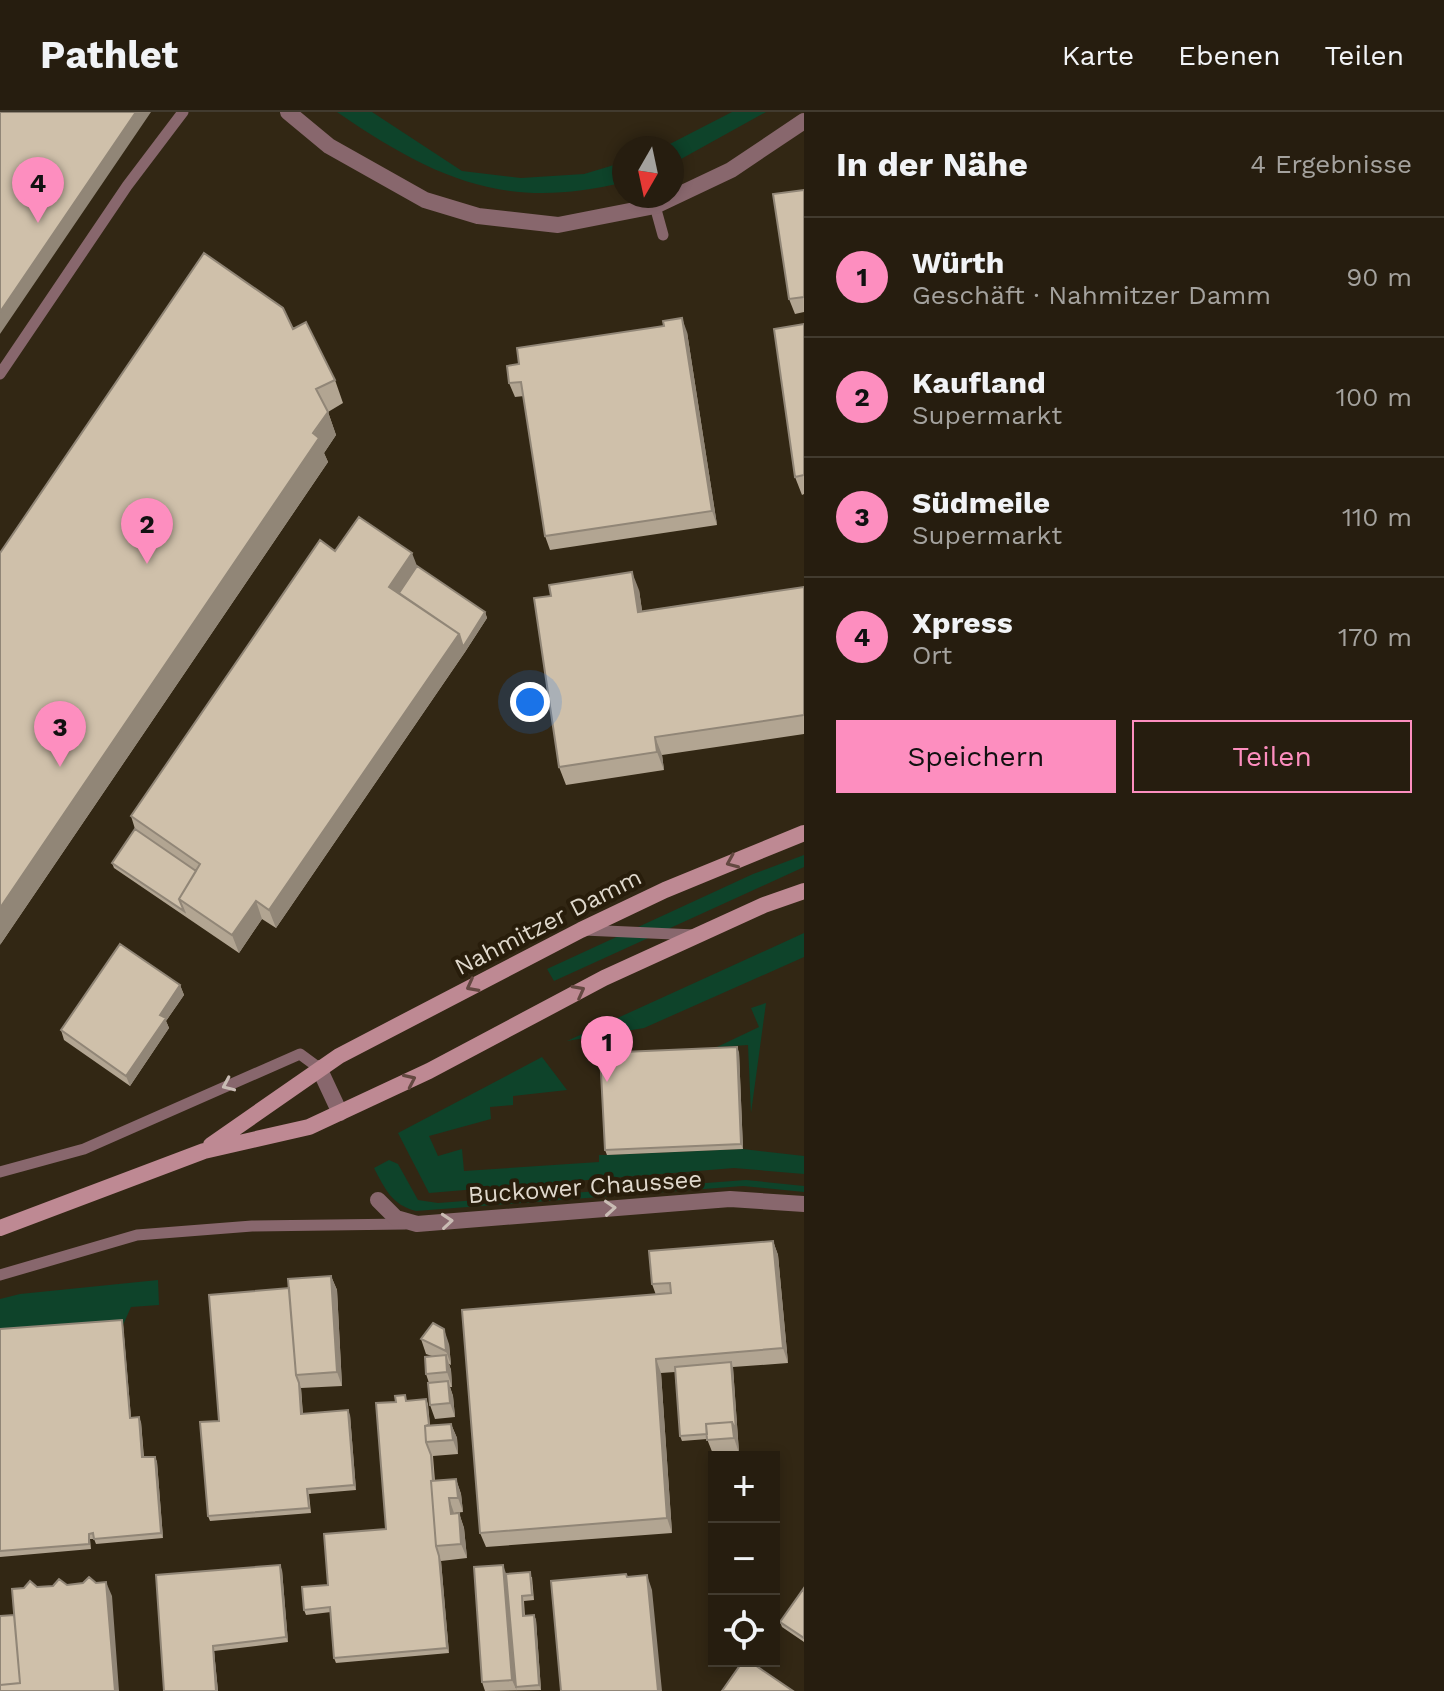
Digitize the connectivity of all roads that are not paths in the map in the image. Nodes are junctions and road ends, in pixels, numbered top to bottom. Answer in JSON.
{"nodes":[{"id":1,"x":183,"y":112,"type":"edge"},
{"id":2,"x":288,"y":112,"type":"edge"},
{"id":3,"x":804,"y":121,"type":"edge"},
{"id":4,"x":684,"y":192,"type":"edge"},
{"id":5,"x":645,"y":208,"type":"edge"},
{"id":6,"x":656,"y":208,"type":"edge"},
{"id":7,"x":663,"y":235,"type":"dead end"},
{"id":8,"x":0,"y":374,"type":"edge"},
{"id":9,"x":803,"y":835,"type":"edge"},
{"id":10,"x":804,"y":891,"type":"edge"},
{"id":11,"x":581,"y":930,"type":"junction"},
{"id":12,"x":699,"y":935,"type":"junction"},
{"id":13,"x":319,"y":1068,"type":"junction"},
{"id":14,"x":340,"y":1113,"type":"junction"},
{"id":15,"x":204,"y":1151,"type":"junction"},
{"id":16,"x":0,"y":1172,"type":"edge"},
{"id":17,"x":378,"y":1200,"type":"dead end"},
{"id":18,"x":804,"y":1204,"type":"edge"},
{"id":19,"x":417,"y":1224,"type":"junction"},
{"id":20,"x":0,"y":1228,"type":"edge"},
{"id":21,"x":0,"y":1275,"type":"edge"}],
"edges":[{"from":1,"to":8,"type":"lane"},
{"from":2,"to":5,"type":"street"},
{"from":3,"to":4,"type":"street"},
{"from":6,"to":7,"type":"lane"},
{"from":9,"to":11,"type":"main road","name":"Nahmitzer Damm","one_way":true},
{"from":10,"to":12,"type":"main road"},
{"from":11,"to":12,"type":"lane"},
{"from":11,"to":13,"type":"main road","name":"Nahmitzer Damm","one_way":true},
{"from":14,"to":12,"type":"main road","one_way":true},
{"from":13,"to":14,"type":"street"},
{"from":13,"to":15,"type":"main road"},
{"from":13,"to":16,"type":"lane","one_way":true},
{"from":14,"to":15,"type":"main road"},
{"from":15,"to":20,"type":"main road"},
{"from":17,"to":19,"type":"street"},
{"from":19,"to":18,"type":"street","name":"Buckower Chaussee","one_way":true},
{"from":19,"to":21,"type":"lane"}]}
